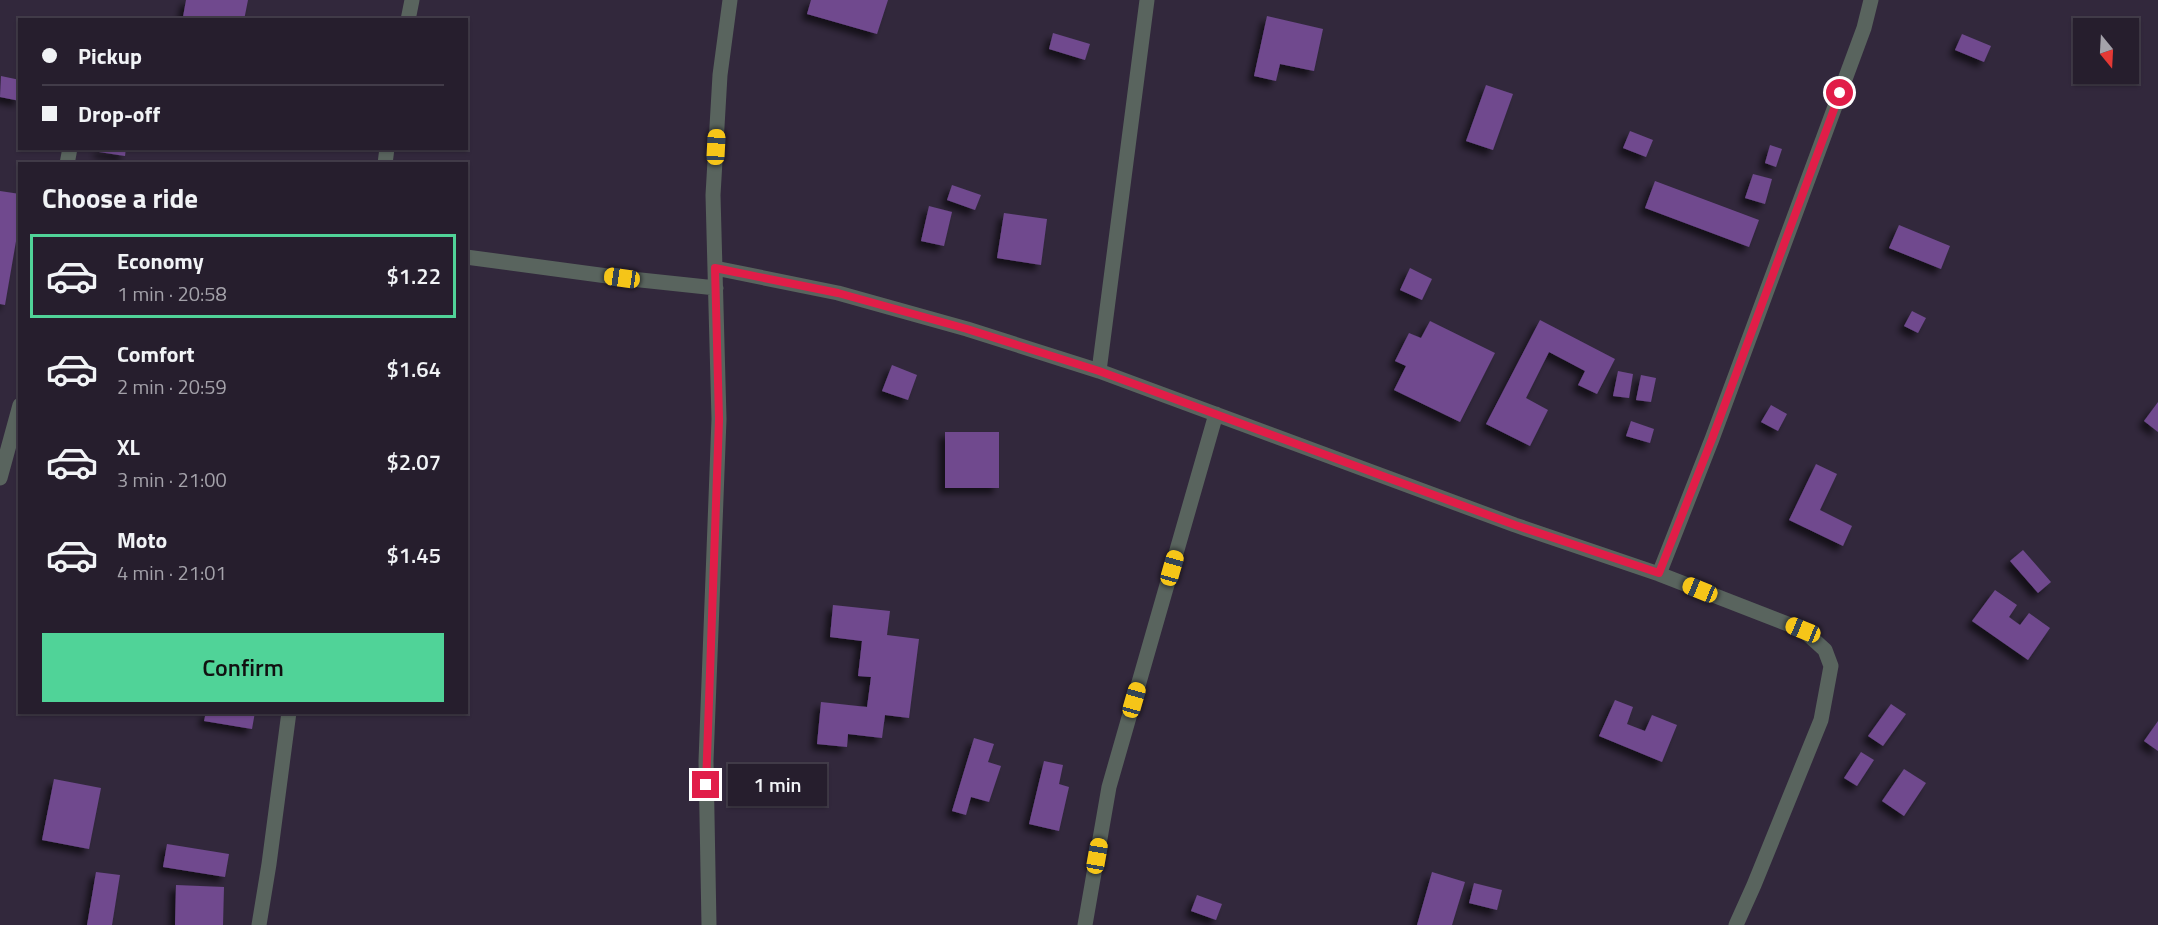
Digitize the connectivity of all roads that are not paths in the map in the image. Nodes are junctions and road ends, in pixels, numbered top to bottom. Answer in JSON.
{"nodes":[{"id":1,"x":412,"y":0,"type":"edge"},
{"id":2,"x":730,"y":0,"type":"edge"},
{"id":3,"x":1147,"y":0,"type":"edge"},
{"id":4,"x":1871,"y":0,"type":"edge"},
{"id":5,"x":408,"y":18,"type":"edge"},
{"id":6,"x":468,"y":257,"type":"edge"},
{"id":7,"x":715,"y":268,"type":"junction"},
{"id":8,"x":716,"y":288,"type":"junction"},
{"id":9,"x":1099,"y":371,"type":"junction"},
{"id":10,"x":18,"y":412,"type":"edge"},
{"id":11,"x":1216,"y":414,"type":"junction"},
{"id":12,"x":0,"y":478,"type":"edge"},
{"id":13,"x":1659,"y":573,"type":"junction"},
{"id":14,"x":289,"y":714,"type":"edge"},
{"id":15,"x":259,"y":925,"type":"edge"},
{"id":16,"x":709,"y":925,"type":"edge"},
{"id":17,"x":1085,"y":925,"type":"edge"},
{"id":18,"x":1736,"y":925,"type":"edge"}],
"edges":[{"from":1,"to":5,"type":"street"},
{"from":2,"to":7,"type":"street"},
{"from":3,"to":9,"type":"street"},
{"from":4,"to":13,"type":"street"},
{"from":6,"to":8,"type":"street"},
{"from":7,"to":8,"type":"street"},
{"from":7,"to":9,"type":"street"},
{"from":8,"to":16,"type":"street"},
{"from":9,"to":11,"type":"street"},
{"from":10,"to":12,"type":"street"},
{"from":11,"to":13,"type":"street"},
{"from":11,"to":17,"type":"street"},
{"from":13,"to":18,"type":"street"},
{"from":14,"to":15,"type":"street"}]}
